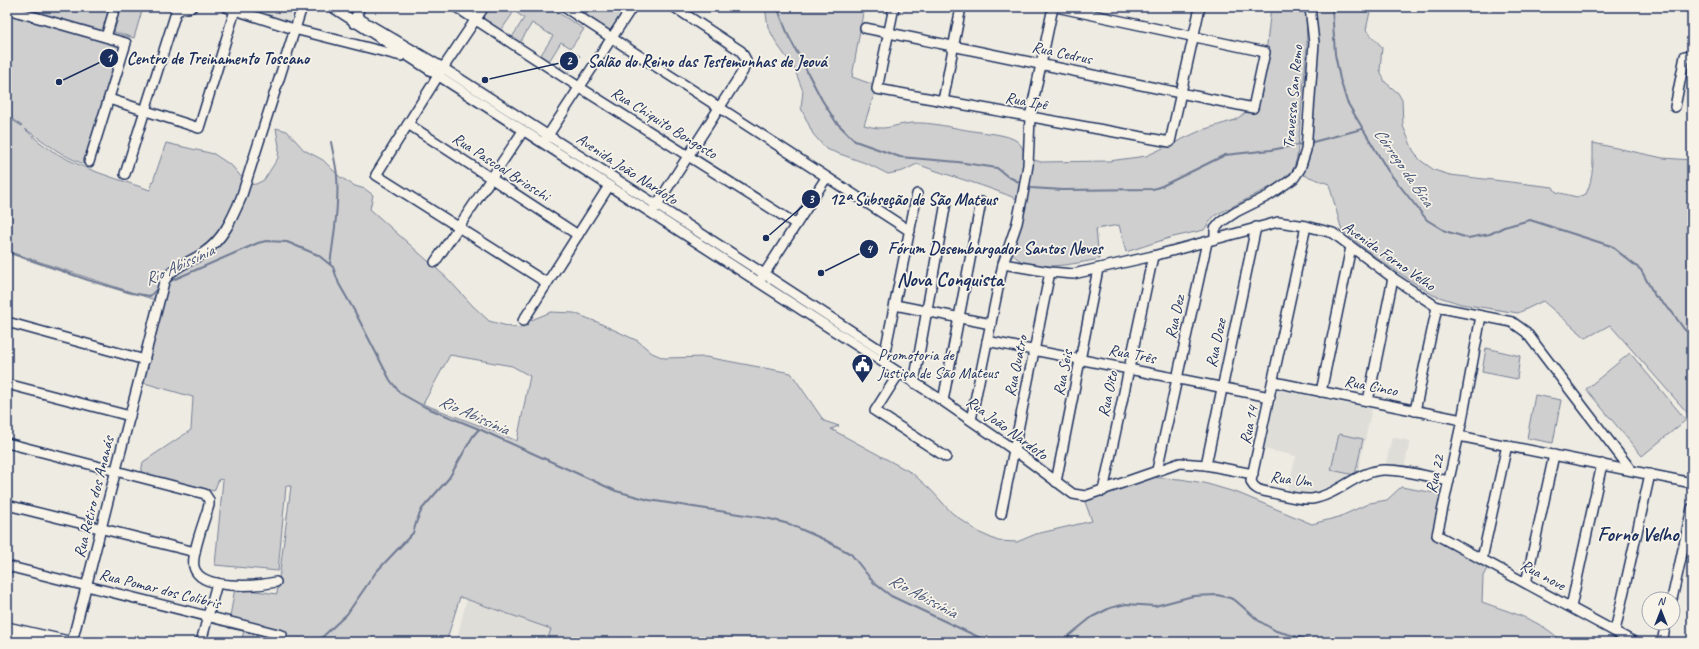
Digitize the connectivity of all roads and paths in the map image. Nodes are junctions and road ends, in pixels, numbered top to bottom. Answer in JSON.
{"nodes":[{"id":1,"x":115,"y":7,"type":"edge"},
{"id":2,"x":192,"y":7,"type":"edge"},
{"id":3,"x":302,"y":7,"type":"edge"},
{"id":4,"x":332,"y":7,"type":"edge"},
{"id":5,"x":360,"y":7,"type":"edge"},
{"id":6,"x":456,"y":7,"type":"edge"},
{"id":7,"x":484,"y":7,"type":"edge"},
{"id":8,"x":564,"y":7,"type":"edge"},
{"id":9,"x":632,"y":7,"type":"edge"},
{"id":10,"x":674,"y":7,"type":"edge"},
{"id":11,"x":894,"y":7,"type":"edge"},
{"id":12,"x":961,"y":7,"type":"edge"},
{"id":13,"x":1055,"y":7,"type":"edge"},
{"id":14,"x":1200,"y":7,"type":"edge"},
{"id":15,"x":1310,"y":7,"type":"edge"},
{"id":16,"x":175,"y":8,"type":"edge"},
{"id":17,"x":232,"y":8,"type":"edge"},
{"id":18,"x":7,"y":10,"type":"edge"},
{"id":19,"x":355,"y":20,"type":"junction"},
{"id":20,"x":476,"y":20,"type":"junction"},
{"id":21,"x":866,"y":28,"type":"dead end"},
{"id":22,"x":294,"y":29,"type":"junction"},
{"id":23,"x":889,"y":33,"type":"junction"},
{"id":24,"x":1193,"y":36,"type":"junction"},
{"id":25,"x":106,"y":37,"type":"junction"},
{"id":26,"x":612,"y":38,"type":"junction"},
{"id":27,"x":954,"y":46,"type":"junction"},
{"id":28,"x":408,"y":57,"type":"junction"},
{"id":29,"x":1692,"y":57,"type":"edge"},
{"id":30,"x":1041,"y":64,"type":"junction"},
{"id":31,"x":440,"y":72,"type":"junction"},
{"id":32,"x":579,"y":87,"type":"junction"},
{"id":33,"x":1181,"y":94,"type":"junction"},
{"id":34,"x":109,"y":99,"type":"junction"},
{"id":35,"x":943,"y":101,"type":"junction"},
{"id":36,"x":719,"y":107,"type":"junction"},
{"id":37,"x":1675,"y":107,"type":"dead end"},
{"id":38,"x":144,"y":111,"type":"junction"},
{"id":39,"x":1030,"y":117,"type":"junction"},
{"id":40,"x":408,"y":124,"type":"junction"},
{"id":41,"x":523,"y":131,"type":"junction"},
{"id":42,"x":546,"y":140,"type":"junction"},
{"id":43,"x":688,"y":156,"type":"junction"},
{"id":44,"x":89,"y":162,"type":"dead end"},
{"id":45,"x":125,"y":174,"type":"dead end"},
{"id":46,"x":826,"y":178,"type":"junction"},
{"id":47,"x":492,"y":179,"type":"junction"},
{"id":48,"x":609,"y":186,"type":"junction"},
{"id":49,"x":918,"y":194,"type":"dead end"},
{"id":50,"x":946,"y":202,"type":"dead end"},
{"id":51,"x":981,"y":202,"type":"dead end"},
{"id":52,"x":654,"y":209,"type":"junction"},
{"id":53,"x":796,"y":224,"type":"junction"},
{"id":54,"x":1306,"y":226,"type":"junction"},
{"id":55,"x":1256,"y":227,"type":"junction"},
{"id":56,"x":459,"y":228,"type":"junction"},
{"id":57,"x":910,"y":231,"type":"junction"},
{"id":58,"x":578,"y":236,"type":"junction"},
{"id":59,"x":1211,"y":240,"type":"junction"},
{"id":60,"x":1351,"y":247,"type":"junction"},
{"id":61,"x":1153,"y":256,"type":"junction"},
{"id":62,"x":435,"y":262,"type":"dead end"},
{"id":63,"x":1003,"y":264,"type":"junction"},
{"id":64,"x":1098,"y":269,"type":"junction"},
{"id":65,"x":1050,"y":272,"type":"junction"},
{"id":66,"x":761,"y":278,"type":"junction"},
{"id":67,"x":1393,"y":278,"type":"junction"},
{"id":68,"x":547,"y":284,"type":"junction"},
{"id":69,"x":895,"y":305,"type":"junction"},
{"id":70,"x":1436,"y":307,"type":"junction"},
{"id":71,"x":927,"y":311,"type":"junction"},
{"id":72,"x":1481,"y":316,"type":"junction"},
{"id":73,"x":959,"y":317,"type":"junction"},
{"id":74,"x":523,"y":321,"type":"dead end"},
{"id":75,"x":7,"y":322,"type":"edge"},
{"id":76,"x":991,"y":324,"type":"junction"},
{"id":77,"x":987,"y":341,"type":"junction"},
{"id":78,"x":1035,"y":350,"type":"junction"},
{"id":79,"x":885,"y":353,"type":"junction"},
{"id":80,"x":1081,"y":359,"type":"junction"},
{"id":81,"x":144,"y":360,"type":"junction"},
{"id":82,"x":883,"y":363,"type":"junction"},
{"id":83,"x":1129,"y":368,"type":"junction"},
{"id":84,"x":899,"y":373,"type":"junction"},
{"id":85,"x":1177,"y":378,"type":"junction"},
{"id":86,"x":1274,"y":382,"type":"junction"},
{"id":87,"x":914,"y":383,"type":"junction"},
{"id":88,"x":7,"y":384,"type":"edge"},
{"id":89,"x":1222,"y":387,"type":"junction"},
{"id":90,"x":1321,"y":392,"type":"junction"},
{"id":91,"x":1270,"y":397,"type":"junction"},
{"id":92,"x":942,"y":401,"type":"junction"},
{"id":93,"x":1368,"y":401,"type":"junction"},
{"id":94,"x":1415,"y":411,"type":"junction"},
{"id":95,"x":130,"y":416,"type":"junction"},
{"id":96,"x":971,"y":420,"type":"junction"},
{"id":97,"x":1462,"y":420,"type":"junction"},
{"id":98,"x":1459,"y":436,"type":"junction"},
{"id":99,"x":7,"y":443,"type":"edge"},
{"id":100,"x":1507,"y":445,"type":"junction"},
{"id":101,"x":1014,"y":450,"type":"junction"},
{"id":102,"x":1554,"y":455,"type":"junction"},
{"id":103,"x":946,"y":457,"type":"dead end"},
{"id":104,"x":1602,"y":464,"type":"junction"},
{"id":105,"x":1206,"y":465,"type":"junction"},
{"id":106,"x":116,"y":470,"type":"junction"},
{"id":107,"x":1157,"y":470,"type":"junction"},
{"id":108,"x":1631,"y":470,"type":"junction"},
{"id":109,"x":1253,"y":474,"type":"junction"},
{"id":110,"x":1650,"y":474,"type":"junction"},
{"id":111,"x":1449,"y":481,"type":"junction"},
{"id":112,"x":1056,"y":482,"type":"junction"},
{"id":113,"x":1692,"y":482,"type":"edge"},
{"id":114,"x":1103,"y":491,"type":"junction"},
{"id":115,"x":1072,"y":494,"type":"joint"},
{"id":116,"x":7,"y":505,"type":"edge"},
{"id":117,"x":1692,"y":508,"type":"edge"},
{"id":118,"x":1002,"y":514,"type":"dead end"},
{"id":119,"x":101,"y":529,"type":"junction"},
{"id":120,"x":1437,"y":535,"type":"joint"},
{"id":121,"x":195,"y":552,"type":"junction"},
{"id":122,"x":1482,"y":559,"type":"junction"},
{"id":123,"x":7,"y":566,"type":"edge"},
{"id":124,"x":276,"y":582,"type":"dead end"},
{"id":125,"x":217,"y":583,"type":"junction"},
{"id":126,"x":1526,"y":583,"type":"junction"},
{"id":127,"x":86,"y":586,"type":"junction"},
{"id":128,"x":1674,"y":591,"type":"edge"},
{"id":129,"x":1571,"y":607,"type":"junction"},
{"id":130,"x":208,"y":616,"type":"junction"},
{"id":131,"x":1664,"y":631,"type":"edge"},
{"id":132,"x":9,"y":632,"type":"edge"},
{"id":133,"x":1615,"y":632,"type":"junction"},
{"id":134,"x":282,"y":635,"type":"dead end"},
{"id":135,"x":34,"y":642,"type":"edge"},
{"id":136,"x":72,"y":642,"type":"edge"},
{"id":137,"x":201,"y":642,"type":"edge"},
{"id":138,"x":1634,"y":642,"type":"edge"},
{"id":139,"x":1662,"y":642,"type":"edge"}],
"edges":[{"from":1,"to":25,"type":"street"},
{"from":2,"to":16,"type":"street"},
{"from":3,"to":22,"type":"street"},
{"from":4,"to":19,"type":"street","name":"Avenida João Nardoto"},
{"from":5,"to":19,"type":"street"},
{"from":6,"to":20,"type":"street","name":"Rua Chiquito Bongosto"},
{"from":7,"to":20,"type":"street"},
{"from":8,"to":26,"type":"street"},
{"from":9,"to":26,"type":"street"},
{"from":10,"to":36,"type":"street"},
{"from":11,"to":23,"type":"street"},
{"from":12,"to":27,"type":"street"},
{"from":13,"to":24,"type":"street"},
{"from":13,"to":30,"type":"street"},
{"from":14,"to":24,"type":"street"},
{"from":15,"to":59,"type":"street","name":"Travessa San Remo"},
{"from":16,"to":38,"type":"street"},
{"from":17,"to":22,"type":"street"},
{"from":17,"to":38,"type":"street"},
{"from":18,"to":25,"type":"street"},
{"from":19,"to":28,"type":"street","name":"Avenida João Nardoto"},
{"from":19,"to":31,"type":"street","name":"Avenida João Nardoto"},
{"from":20,"to":31,"type":"street"},
{"from":20,"to":32,"type":"street","name":"Rua Chiquito Bongosto"},
{"from":21,"to":23,"type":"street","name":"Rua Cedrus"},
{"from":22,"to":28,"type":"street"},
{"from":22,"to":81,"type":"street","name":"Rua Retiro dos Ananás"},
{"from":23,"to":27,"type":"street","name":"Rua Cedrus"},
{"from":23,"to":35,"type":"street","name":"Rua Ipê"},
{"from":24,"to":33,"type":"street"},
{"from":24,"to":33,"type":"street","name":"Rua Cedrus"},
{"from":25,"to":34,"type":"street"},
{"from":26,"to":32,"type":"street"},
{"from":26,"to":36,"type":"street"},
{"from":27,"to":30,"type":"street","name":"Rua Cedrus"},
{"from":27,"to":35,"type":"street"},
{"from":28,"to":31,"type":"street","name":"Avenida João Nardoto"},
{"from":29,"to":37,"type":"street"},
{"from":30,"to":33,"type":"street","name":"Rua Cedrus"},
{"from":30,"to":39,"type":"street"},
{"from":31,"to":40,"type":"street"},
{"from":31,"to":41,"type":"street","name":"Avenida João Nardoto"},
{"from":31,"to":42,"type":"street","name":"Avenida João Nardoto"},
{"from":32,"to":42,"type":"street"},
{"from":32,"to":43,"type":"street","name":"Rua Chiquito Bongosto"},
{"from":33,"to":39,"type":"street","name":"Rua Ipê"},
{"from":34,"to":38,"type":"street"},
{"from":34,"to":44,"type":"street"},
{"from":35,"to":39,"type":"street","name":"Rua Ipê"},
{"from":36,"to":43,"type":"street"},
{"from":36,"to":46,"type":"street"},
{"from":38,"to":45,"type":"street"},
{"from":39,"to":63,"type":"street"},
{"from":40,"to":47,"type":"street","name":"Rua Pascoal Brioschi"},
{"from":40,"to":56,"type":"street"},
{"from":41,"to":42,"type":"street","name":"Avenida João Nardoto"},
{"from":41,"to":47,"type":"street"},
{"from":42,"to":48,"type":"street","name":"Avenida João Nardoto"},
{"from":42,"to":52,"type":"street","name":"Avenida João Nardoto"},
{"from":43,"to":52,"type":"street"},
{"from":43,"to":53,"type":"street","name":"Rua Chiquito Bongosto"},
{"from":46,"to":53,"type":"street"},
{"from":46,"to":57,"type":"street"},
{"from":47,"to":56,"type":"street"},
{"from":47,"to":58,"type":"street","name":"Rua Pascoal Brioschi"},
{"from":48,"to":52,"type":"street","name":"Avenida João Nardoto"},
{"from":48,"to":58,"type":"street"},
{"from":49,"to":57,"type":"street"},
{"from":50,"to":71,"type":"street"},
{"from":51,"to":73,"type":"street"},
{"from":52,"to":66,"type":"street","name":"Avenida João Nardoto"},
{"from":53,"to":66,"type":"street"},
{"from":54,"to":55,"type":"street","name":"Avenida Forno Velho"},
{"from":54,"to":60,"type":"street","name":"Avenida Forno Velho"},
{"from":54,"to":86,"type":"street","name":"Rua 14"},
{"from":55,"to":59,"type":"street","name":"Avenida Forno Velho"},
{"from":55,"to":89,"type":"street","name":"Rua Doze"},
{"from":56,"to":62,"type":"street"},
{"from":56,"to":68,"type":"street"},
{"from":57,"to":69,"type":"street"},
{"from":58,"to":68,"type":"street"},
{"from":59,"to":61,"type":"street","name":"Avenida Forno Velho"},
{"from":59,"to":85,"type":"street","name":"Rua Dez"},
{"from":60,"to":67,"type":"street","name":"Avenida Forno Velho"},
{"from":60,"to":90,"type":"street"},
{"from":61,"to":64,"type":"street","name":"Avenida Forno Velho"},
{"from":61,"to":83,"type":"street","name":"Rua Oito"},
{"from":63,"to":65,"type":"street","name":"Avenida Forno Velho"},
{"from":63,"to":76,"type":"street"},
{"from":64,"to":65,"type":"street","name":"Avenida Forno Velho"},
{"from":64,"to":80,"type":"street","name":"Rua Seis"},
{"from":65,"to":78,"type":"street","name":"Rua Quatro"},
{"from":66,"to":79,"type":"street","name":"Avenida João Nardoto"},
{"from":66,"to":82,"type":"street","name":"Avenida João Nardoto"},
{"from":67,"to":70,"type":"street","name":"Avenida Forno Velho"},
{"from":67,"to":93,"type":"street"},
{"from":68,"to":74,"type":"street"},
{"from":69,"to":71,"type":"street"},
{"from":69,"to":79,"type":"street"},
{"from":70,"to":72,"type":"street","name":"Avenida Forno Velho"},
{"from":70,"to":94,"type":"street"},
{"from":71,"to":73,"type":"street"},
{"from":71,"to":87,"type":"street"},
{"from":72,"to":97,"type":"street","name":"Rua 22"},
{"from":72,"to":108,"type":"street","name":"Avenida Forno Velho"},
{"from":73,"to":76,"type":"street"},
{"from":73,"to":92,"type":"street"},
{"from":75,"to":81,"type":"street"},
{"from":76,"to":77,"type":"street"},
{"from":77,"to":78,"type":"street","name":"Rua Três"},
{"from":77,"to":96,"type":"street"},
{"from":78,"to":80,"type":"street","name":"Rua Três"},
{"from":78,"to":101,"type":"street","name":"Rua Quatro"},
{"from":79,"to":82,"type":"street"},
{"from":80,"to":83,"type":"street","name":"Rua Três"},
{"from":80,"to":112,"type":"street","name":"Rua Seis"},
{"from":81,"to":95,"type":"street","name":"Rua Retiro dos Ananás"},
{"from":82,"to":84,"type":"street","name":"Rua João Nardoto"},
{"from":83,"to":85,"type":"street","name":"Rua Três"},
{"from":83,"to":114,"type":"street","name":"Rua Oito"},
{"from":84,"to":87,"type":"street","name":"Rua João Nardoto"},
{"from":84,"to":103,"type":"street"},
{"from":85,"to":89,"type":"street","name":"Rua Três"},
{"from":85,"to":107,"type":"street","name":"Rua Dez"},
{"from":86,"to":90,"type":"street","name":"Rua Cinco"},
{"from":86,"to":91,"type":"street","name":"Rua 14"},
{"from":87,"to":92,"type":"street","name":"Rua João Nardoto"},
{"from":88,"to":95,"type":"street"},
{"from":89,"to":91,"type":"street","name":"Rua Três"},
{"from":89,"to":105,"type":"street","name":"Rua Doze"},
{"from":90,"to":93,"type":"street","name":"Rua Cinco"},
{"from":91,"to":109,"type":"street","name":"Rua 14"},
{"from":92,"to":96,"type":"street","name":"Rua João Nardoto"},
{"from":93,"to":94,"type":"street","name":"Rua Cinco"},
{"from":94,"to":97,"type":"street","name":"Rua Cinco"},
{"from":95,"to":106,"type":"street","name":"Rua Retiro dos Ananás"},
{"from":96,"to":101,"type":"street","name":"Rua João Nardoto"},
{"from":97,"to":98,"type":"street","name":"Rua 22"},
{"from":98,"to":100,"type":"street"},
{"from":98,"to":111,"type":"street","name":"Rua 22"},
{"from":99,"to":106,"type":"street"},
{"from":100,"to":102,"type":"street"},
{"from":100,"to":122,"type":"street"},
{"from":101,"to":112,"type":"street","name":"Rua João Nardoto"},
{"from":101,"to":118,"type":"street","name":"Rua Quatro"},
{"from":102,"to":104,"type":"street"},
{"from":102,"to":126,"type":"street"},
{"from":104,"to":108,"type":"street"},
{"from":104,"to":129,"type":"street"},
{"from":105,"to":107,"type":"street","name":"Rua Um"},
{"from":105,"to":109,"type":"street","name":"Rua Um"},
{"from":106,"to":119,"type":"street","name":"Rua Retiro dos Ananás"},
{"from":106,"to":121,"type":"street"},
{"from":107,"to":114,"type":"street","name":"Rua Um"},
{"from":108,"to":110,"type":"street"},
{"from":109,"to":111,"type":"street","name":"Rua Um"},
{"from":110,"to":113,"type":"street"},
{"from":110,"to":133,"type":"street"},
{"from":111,"to":120,"type":"street","name":"Rua 22"},
{"from":112,"to":115,"type":"street","name":"Rua João Nardoto"},
{"from":114,"to":115,"type":"street","name":"Rua Um"},
{"from":116,"to":119,"type":"street"},
{"from":117,"to":128,"type":"street"},
{"from":119,"to":121,"type":"street"},
{"from":119,"to":127,"type":"street","name":"Rua Retiro dos Ananás"},
{"from":120,"to":122,"type":"street","name":"Rua nove"},
{"from":121,"to":125,"type":"street"},
{"from":122,"to":126,"type":"street","name":"Rua nove"},
{"from":123,"to":127,"type":"street","name":"Rua Pomar dos Colibris"},
{"from":124,"to":125,"type":"street"},
{"from":125,"to":130,"type":"street"},
{"from":126,"to":129,"type":"street","name":"Rua nove"},
{"from":127,"to":130,"type":"street","name":"Rua Pomar dos Colibris"},
{"from":127,"to":136,"type":"street","name":"Rua Retiro dos Ananás"},
{"from":129,"to":133,"type":"street","name":"Rua nove"},
{"from":130,"to":134,"type":"street","name":"Rua Pomar dos Colibris"},
{"from":130,"to":137,"type":"street"},
{"from":131,"to":139,"type":"street"},
{"from":132,"to":135,"type":"street"},
{"from":132,"to":136,"type":"street"},
{"from":133,"to":138,"type":"street","name":"Rua nove"}]}
